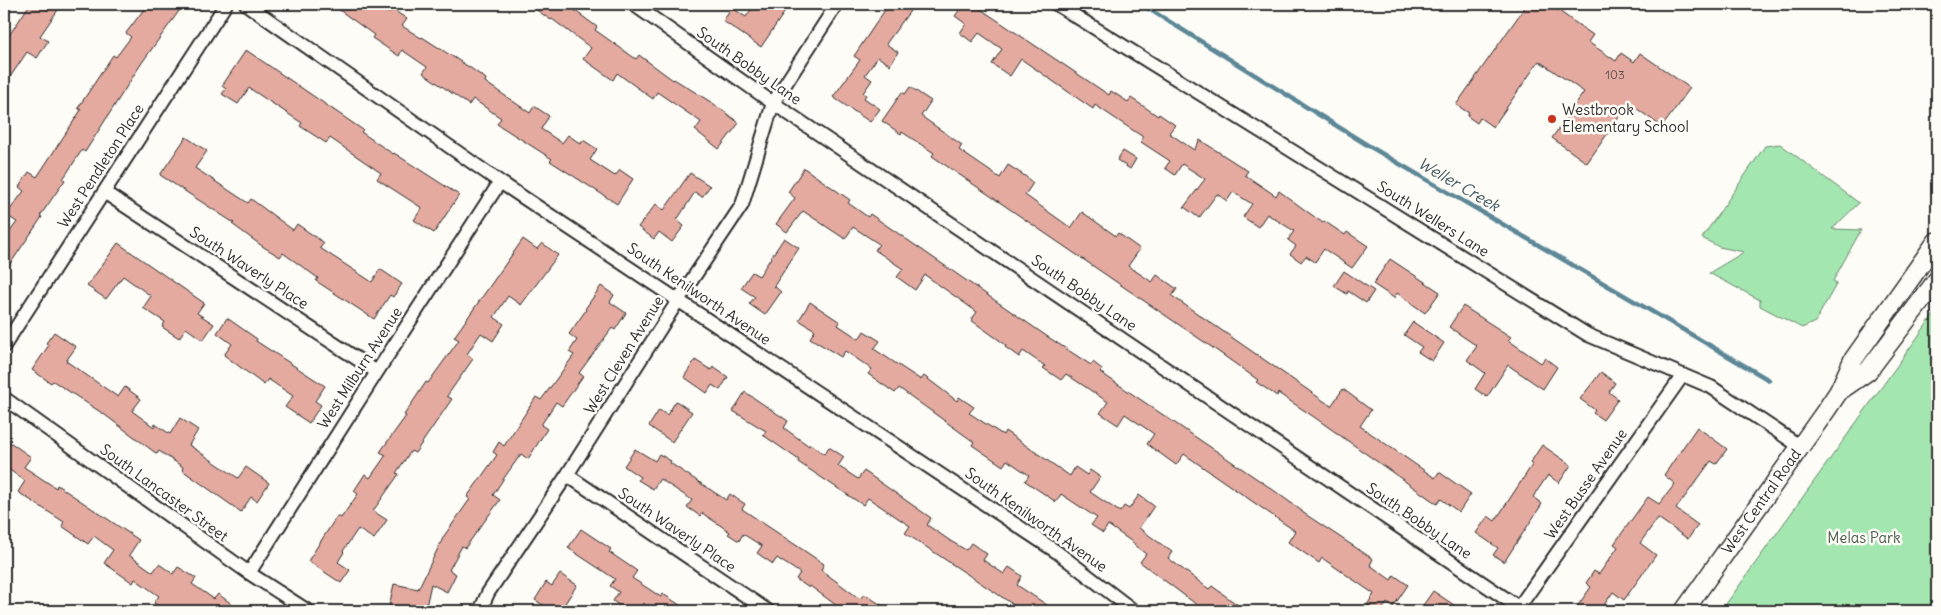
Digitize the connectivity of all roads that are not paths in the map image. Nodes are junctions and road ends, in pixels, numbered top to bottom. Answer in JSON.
{"nodes":[{"id":1,"x":226,"y":4,"type":"edge"},
{"id":2,"x":246,"y":4,"type":"edge"},
{"id":3,"x":633,"y":4,"type":"edge"},
{"id":4,"x":837,"y":4,"type":"edge"},
{"id":5,"x":1056,"y":4,"type":"edge"},
{"id":6,"x":773,"y":103,"type":"junction"},
{"id":7,"x":500,"y":182,"type":"junction"},
{"id":8,"x":104,"y":192,"type":"junction"},
{"id":9,"x":1937,"y":241,"type":"edge"},
{"id":10,"x":1937,"y":280,"type":"edge"},
{"id":11,"x":679,"y":299,"type":"junction"},
{"id":12,"x":4,"y":346,"type":"edge"},
{"id":13,"x":377,"y":372,"type":"junction"},
{"id":14,"x":1683,"y":375,"type":"junction"},
{"id":15,"x":1839,"y":391,"type":"junction"},
{"id":16,"x":4,"y":398,"type":"edge"},
{"id":17,"x":1801,"y":447,"type":"junction"},
{"id":18,"x":567,"y":475,"type":"junction"},
{"id":19,"x":249,"y":573,"type":"junction"},
{"id":20,"x":1517,"y":609,"type":"edge"},
{"id":21,"x":308,"y":611,"type":"edge"},
{"id":22,"x":480,"y":611,"type":"edge"},
{"id":23,"x":768,"y":611,"type":"edge"},
{"id":24,"x":1134,"y":611,"type":"edge"},
{"id":25,"x":1684,"y":611,"type":"edge"}],
"edges":[{"from":1,"to":8,"type":"street","name":"West Pendleton Place"},
{"from":2,"to":7,"type":"street","name":"South Kenilworth Avenue"},
{"from":3,"to":6,"type":"street","name":"South Bobby Lane"},
{"from":4,"to":6,"type":"street","name":"West Cleven Avenue"},
{"from":5,"to":14,"type":"street","name":"South Wellers Lane"},
{"from":6,"to":11,"type":"street","name":"West Cleven Avenue"},
{"from":6,"to":20,"type":"street","name":"South Bobby Lane"},
{"from":7,"to":11,"type":"street","name":"South Kenilworth Avenue"},
{"from":7,"to":13,"type":"street","name":"West Milburn Avenue"},
{"from":8,"to":12,"type":"street","name":"West Pendleton Place"},
{"from":8,"to":13,"type":"street","name":"South Waverly Place"},
{"from":9,"to":15,"type":"main road","name":"West Central Road"},
{"from":10,"to":15,"type":"main road","name":"West Central Road"},
{"from":11,"to":18,"type":"street","name":"West Cleven Avenue"},
{"from":11,"to":24,"type":"street","name":"South Kenilworth Avenue"},
{"from":13,"to":19,"type":"street","name":"West Milburn Avenue"},
{"from":14,"to":17,"type":"street","name":"South Wellers Lane"},
{"from":14,"to":20,"type":"street","name":"West Busse Avenue"},
{"from":15,"to":17,"type":"main road","name":"West Central Road"},
{"from":16,"to":19,"type":"street","name":"South Lancaster Street"},
{"from":17,"to":25,"type":"main road","name":"West Central Road"},
{"from":18,"to":22,"type":"street","name":"West Cleven Avenue"},
{"from":18,"to":23,"type":"street","name":"South Waverly Place"},
{"from":19,"to":21,"type":"street","name":"South Lancaster Street"}]}
